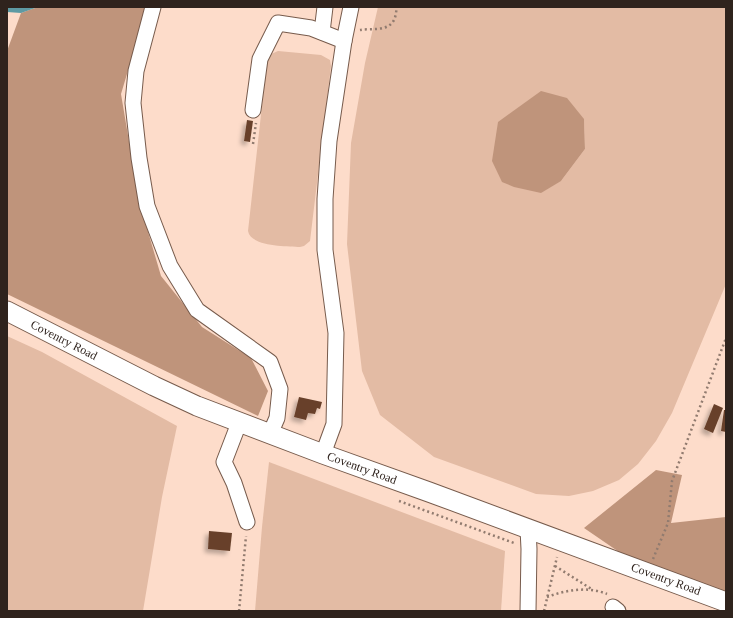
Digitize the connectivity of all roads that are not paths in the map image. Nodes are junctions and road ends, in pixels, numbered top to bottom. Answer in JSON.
{"nodes":[{"id":1,"x":153,"y":7,"type":"edge"},
{"id":2,"x":325,"y":7,"type":"edge"},
{"id":3,"x":351,"y":7,"type":"edge"},
{"id":4,"x":322,"y":32,"type":"junction"},
{"id":5,"x":345,"y":37,"type":"junction"},
{"id":6,"x":255,"y":115,"type":"road end"},
{"id":7,"x":7,"y":311,"type":"edge"},
{"id":8,"x":239,"y":423,"type":"junction"},
{"id":9,"x":270,"y":434,"type":"junction"},
{"id":10,"x":324,"y":454,"type":"junction"},
{"id":11,"x":247,"y":522,"type":"road end"},
{"id":12,"x":528,"y":529,"type":"junction"},
{"id":13,"x":726,"y":602,"type":"edge"},
{"id":14,"x":528,"y":611,"type":"edge"}],
"edges":[{"from":1,"to":9,"type":"street"},
{"from":2,"to":4,"type":"street"},
{"from":3,"to":5,"type":"street"},
{"from":4,"to":5,"type":"street"},
{"from":4,"to":6,"type":"street"},
{"from":5,"to":10,"type":"street"},
{"from":7,"to":8,"type":"main road","name":"Coventry Road"},
{"from":8,"to":9,"type":"main road","name":"Coventry Road"},
{"from":8,"to":11,"type":"street"},
{"from":9,"to":10,"type":"main road","name":"Coventry Road"},
{"from":10,"to":12,"type":"main road","name":"Coventry Road"},
{"from":12,"to":13,"type":"main road","name":"Coventry Road"},
{"from":12,"to":14,"type":"street"}]}
